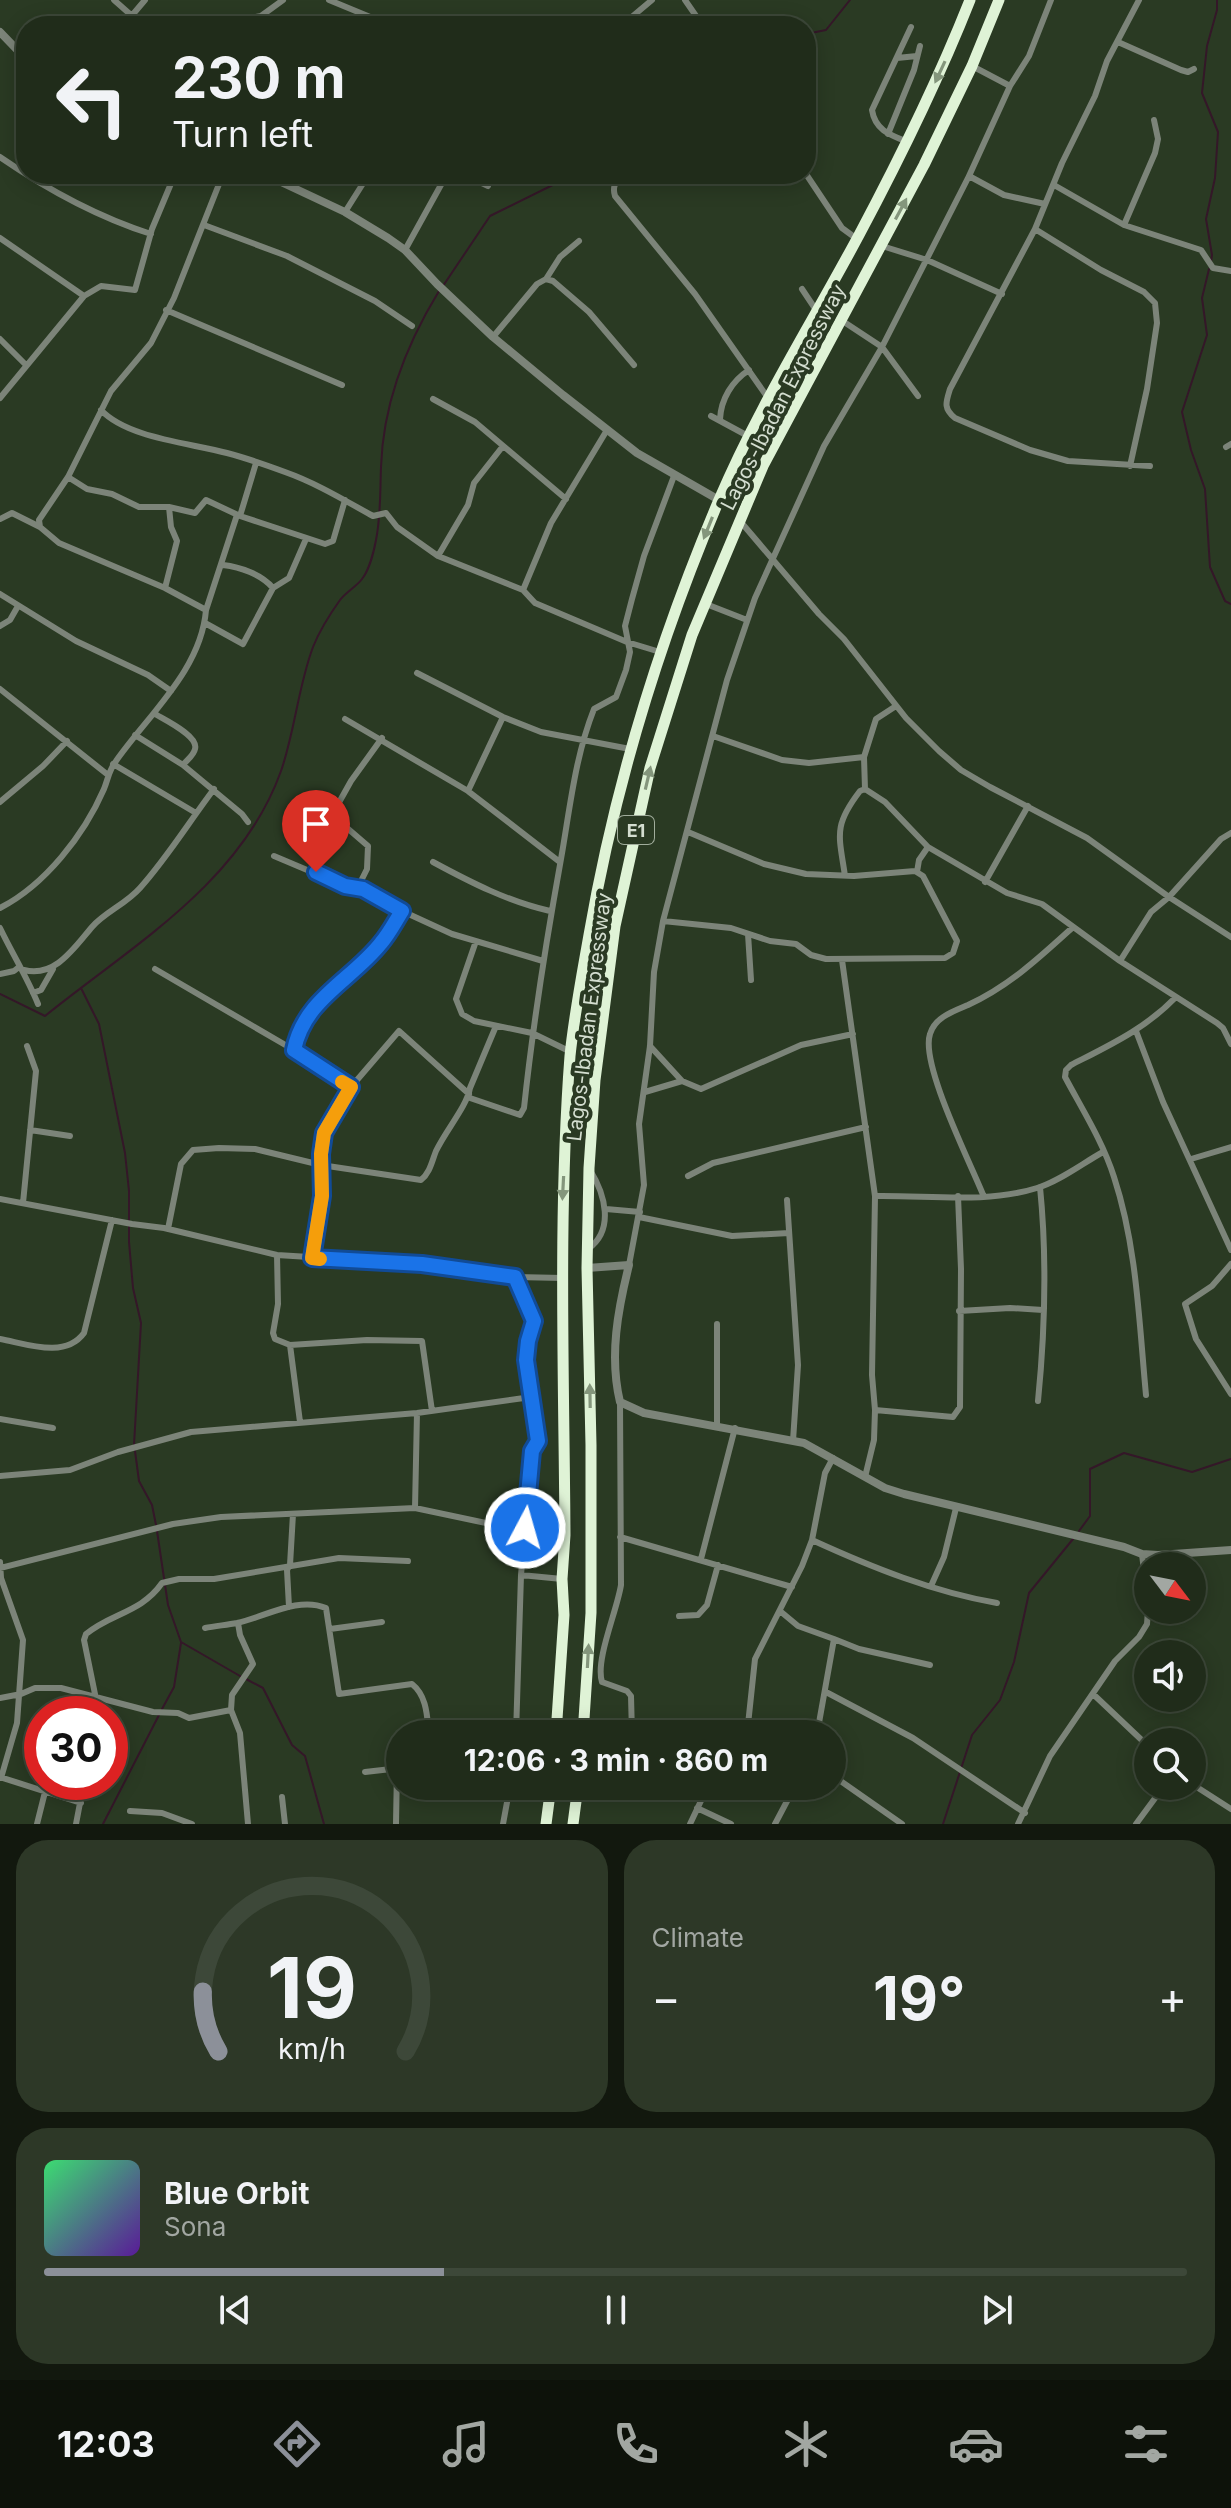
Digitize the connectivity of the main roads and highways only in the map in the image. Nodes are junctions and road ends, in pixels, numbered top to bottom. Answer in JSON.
{"nodes":[{"id":1,"x":970,"y":0,"type":"edge"},
{"id":2,"x":999,"y":0,"type":"edge"},
{"id":3,"x":557,"y":1720,"type":"edge"},
{"id":4,"x":584,"y":1720,"type":"edge"},
{"id":5,"x":549,"y":1800,"type":"edge"},
{"id":6,"x":576,"y":1800,"type":"edge"},
{"id":7,"x":546,"y":1824,"type":"edge"},
{"id":8,"x":573,"y":1824,"type":"edge"}],
"edges":[{"from":1,"to":3,"type":"highway","name":"Lagos-Ibadan Expressway","number":"E1","one_way":true},
{"from":4,"to":2,"type":"highway","name":"Lagos-Ibadan Expressway","number":"E1","one_way":true},
{"from":5,"to":7,"type":"highway"},
{"from":6,"to":8,"type":"highway"}]}
